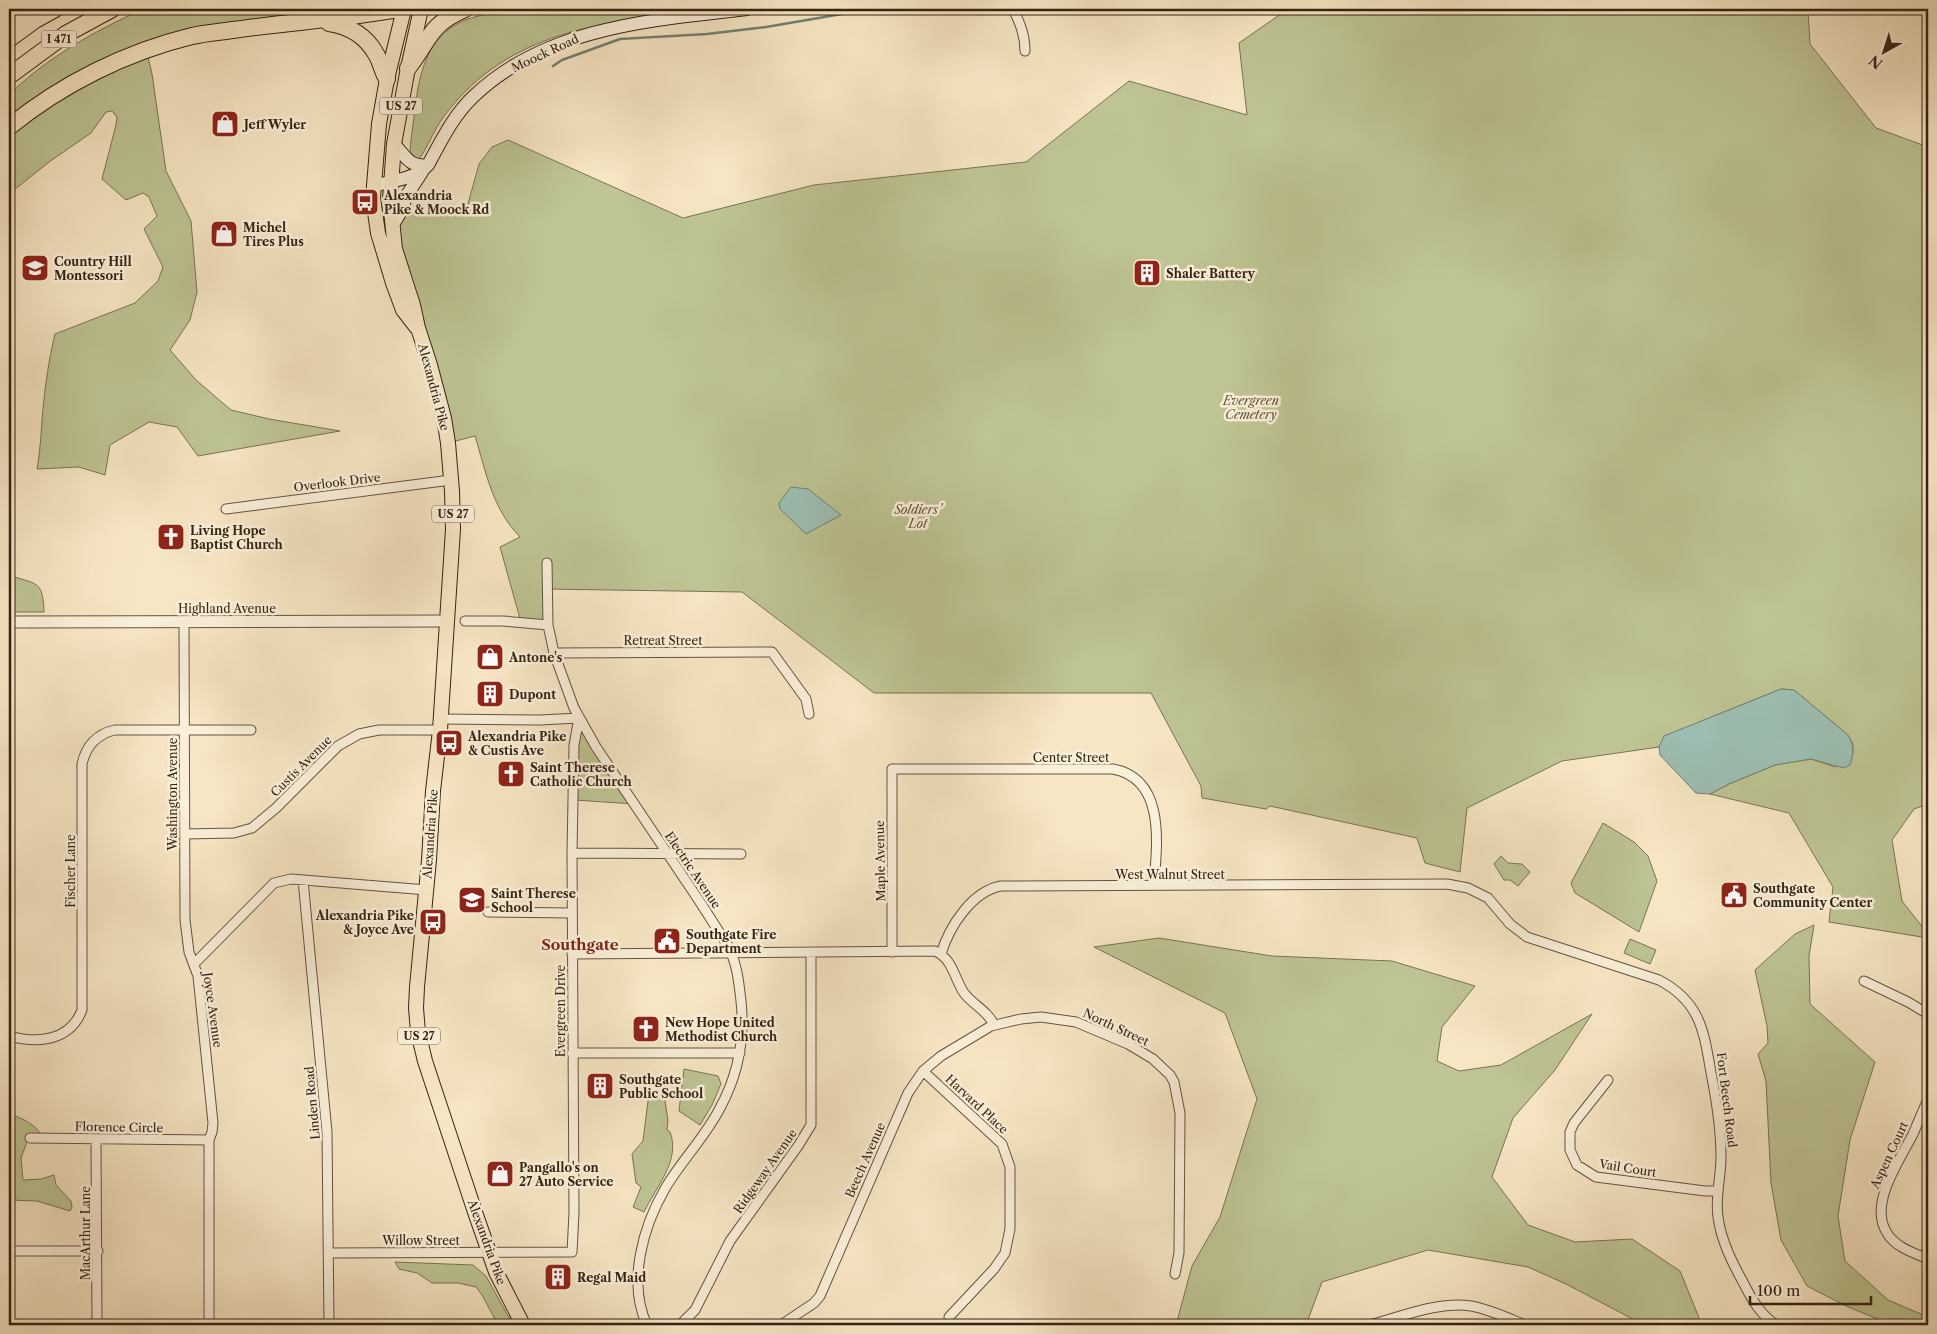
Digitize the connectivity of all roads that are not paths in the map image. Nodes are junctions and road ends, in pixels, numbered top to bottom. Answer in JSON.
{"nodes":[{"id":1,"x":27,"y":9,"type":"edge"},
{"id":2,"x":55,"y":9,"type":"edge"},
{"id":3,"x":112,"y":9,"type":"edge"},
{"id":4,"x":399,"y":9,"type":"edge"},
{"id":5,"x":404,"y":9,"type":"edge"},
{"id":6,"x":421,"y":9,"type":"edge"},
{"id":7,"x":465,"y":9,"type":"edge"},
{"id":8,"x":747,"y":9,"type":"edge"},
{"id":9,"x":1013,"y":9,"type":"edge"},
{"id":10,"x":317,"y":21,"type":"junction"},
{"id":11,"x":9,"y":22,"type":"edge"},
{"id":12,"x":9,"y":39,"type":"edge"},
{"id":13,"x":1025,"y":51,"type":"dead end"},
{"id":14,"x":408,"y":68,"type":"junction"},
{"id":15,"x":9,"y":76,"type":"edge"},
{"id":16,"x":387,"y":79,"type":"junction"},
{"id":17,"x":9,"y":126,"type":"edge"},
{"id":18,"x":394,"y":144,"type":"junction"},
{"id":19,"x":428,"y":165,"type":"junction"},
{"id":20,"x":373,"y":179,"type":"junction"},
{"id":21,"x":391,"y":180,"type":"junction"},
{"id":22,"x":392,"y":226,"type":"junction"},
{"id":23,"x":418,"y":328,"type":"junction"},
{"id":24,"x":451,"y":480,"type":"junction"},
{"id":25,"x":226,"y":509,"type":"dead end"},
{"id":26,"x":546,"y":563,"type":"dead end"},
{"id":27,"x":184,"y":621,"type":"junction"},
{"id":28,"x":451,"y":621,"type":"junction"},
{"id":29,"x":465,"y":621,"type":"dead end"},
{"id":30,"x":9,"y":622,"type":"edge"},
{"id":31,"x":548,"y":626,"type":"junction"},
{"id":32,"x":554,"y":653,"type":"junction"},
{"id":33,"x":809,"y":714,"type":"dead end"},
{"id":34,"x":579,"y":718,"type":"junction"},
{"id":35,"x":440,"y":724,"type":"junction"},
{"id":36,"x":184,"y":730,"type":"junction"},
{"id":37,"x":251,"y":730,"type":"dead end"},
{"id":38,"x":892,"y":769,"type":"joint"},
{"id":39,"x":185,"y":834,"type":"junction"},
{"id":40,"x":572,"y":853,"type":"junction"},
{"id":41,"x":666,"y":853,"type":"junction"},
{"id":42,"x":741,"y":854,"type":"dead end"},
{"id":43,"x":303,"y":880,"type":"junction"},
{"id":44,"x":1154,"y":885,"type":"junction"},
{"id":45,"x":426,"y":890,"type":"junction"},
{"id":46,"x":488,"y":912,"type":"dead end"},
{"id":47,"x":572,"y":912,"type":"junction"},
{"id":48,"x":812,"y":952,"type":"junction"},
{"id":49,"x":892,"y":952,"type":"junction"},
{"id":50,"x":731,"y":953,"type":"junction"},
{"id":51,"x":572,"y":954,"type":"junction"},
{"id":52,"x":941,"y":954,"type":"junction"},
{"id":53,"x":194,"y":964,"type":"junction"},
{"id":54,"x":1620,"y":967,"type":"joint"},
{"id":55,"x":1864,"y":981,"type":"dead end"},
{"id":56,"x":1928,"y":1014,"type":"edge"},
{"id":57,"x":994,"y":1025,"type":"junction"},
{"id":58,"x":9,"y":1036,"type":"edge"},
{"id":59,"x":740,"y":1053,"type":"junction"},
{"id":60,"x":572,"y":1054,"type":"junction"},
{"id":61,"x":922,"y":1071,"type":"junction"},
{"id":62,"x":1608,"y":1080,"type":"dead end"},
{"id":63,"x":1928,"y":1099,"type":"edge"},
{"id":64,"x":30,"y":1138,"type":"dead end"},
{"id":65,"x":96,"y":1140,"type":"junction"},
{"id":66,"x":208,"y":1140,"type":"junction"},
{"id":67,"x":1717,"y":1191,"type":"junction"},
{"id":68,"x":9,"y":1250,"type":"edge"},
{"id":69,"x":98,"y":1251,"type":"junction"},
{"id":70,"x":572,"y":1252,"type":"joint"},
{"id":71,"x":329,"y":1253,"type":"junction"},
{"id":72,"x":489,"y":1253,"type":"junction"},
{"id":73,"x":1928,"y":1259,"type":"edge"},
{"id":74,"x":1175,"y":1274,"type":"dead end"},
{"id":75,"x":949,"y":1317,"type":"dead end"},
{"id":76,"x":1764,"y":1322,"type":"edge"},
{"id":77,"x":97,"y":1325,"type":"edge"},
{"id":78,"x":209,"y":1325,"type":"edge"},
{"id":79,"x":329,"y":1325,"type":"edge"},
{"id":80,"x":523,"y":1325,"type":"edge"},
{"id":81,"x":647,"y":1325,"type":"edge"},
{"id":82,"x":680,"y":1325,"type":"edge"},
{"id":83,"x":781,"y":1325,"type":"edge"},
{"id":84,"x":1369,"y":1325,"type":"edge"},
{"id":85,"x":1525,"y":1325,"type":"edge"},
{"id":86,"x":1776,"y":1325,"type":"edge"}],
"edges":[{"from":1,"to":11,"type":"highway"},
{"from":2,"to":12,"type":"highway","number":"I 471"},
{"from":3,"to":15,"type":"highway","number":"I 471"},
{"from":4,"to":10,"type":"highway"},
{"from":5,"to":16,"type":"main road","name":"Alexandria Pike","number":"US 27"},
{"from":6,"to":14,"type":"main road","name":"Alexandria Pike","number":"US 27"},
{"from":7,"to":14,"type":"highway"},
{"from":8,"to":19,"type":"main road","name":"Moock Road"},
{"from":9,"to":13,"type":"street"},
{"from":10,"to":16,"type":"highway"},
{"from":10,"to":17,"type":"highway"},
{"from":14,"to":18,"type":"main road","name":"Alexandria Pike","number":"US 27"},
{"from":16,"to":20,"type":"main road","name":"Alexandria Pike","number":"US 27"},
{"from":18,"to":19,"type":"main road"},
{"from":18,"to":21,"type":"main road","name":"Alexandria Pike","number":"US 27"},
{"from":19,"to":21,"type":"main road","name":"Moock Road"},
{"from":19,"to":22,"type":"main road"},
{"from":20,"to":21,"type":"main road"},
{"from":20,"to":23,"type":"main road","name":"Alexandria Pike","number":"US 27"},
{"from":21,"to":22,"type":"main road","name":"Alexandria Pike","number":"US 27"},
{"from":22,"to":23,"type":"main road","name":"Alexandria Pike","number":"US 27"},
{"from":23,"to":24,"type":"main road","name":"Alexandria Pike","number":"US 27"},
{"from":24,"to":25,"type":"street","name":"Overlook Drive"},
{"from":24,"to":28,"type":"main road","name":"Alexandria Pike","number":"US 27"},
{"from":26,"to":31,"type":"street"},
{"from":27,"to":28,"type":"street","name":"Highland Avenue"},
{"from":27,"to":30,"type":"street","name":"Highland Avenue"},
{"from":27,"to":36,"type":"street","name":"Washington Avenue"},
{"from":28,"to":35,"type":"main road","name":"Alexandria Pike","number":"US 27"},
{"from":29,"to":31,"type":"street"},
{"from":31,"to":32,"type":"street"},
{"from":32,"to":33,"type":"street","name":"Retreat Street"},
{"from":32,"to":34,"type":"street"},
{"from":34,"to":35,"type":"street","name":"Custis Avenue"},
{"from":34,"to":40,"type":"street","name":"Evergreen Drive"},
{"from":34,"to":41,"type":"street","name":"Electric Avenue"},
{"from":35,"to":39,"type":"street","name":"Custis Avenue"},
{"from":35,"to":45,"type":"main road","name":"Alexandria Pike","number":"US 27"},
{"from":36,"to":37,"type":"street","name":"Fischer Lane"},
{"from":36,"to":39,"type":"street","name":"Washington Avenue"},
{"from":36,"to":58,"type":"street","name":"Fischer Lane"},
{"from":38,"to":44,"type":"street","name":"Center Street"},
{"from":38,"to":49,"type":"street","name":"Maple Avenue"},
{"from":39,"to":53,"type":"street","name":"Washington Avenue"},
{"from":40,"to":41,"type":"street"},
{"from":40,"to":47,"type":"street","name":"Evergreen Drive"},
{"from":41,"to":42,"type":"street"},
{"from":41,"to":50,"type":"street","name":"Electric Avenue"},
{"from":43,"to":45,"type":"street","name":"Joyce Avenue"},
{"from":43,"to":53,"type":"street","name":"Joyce Avenue"},
{"from":43,"to":71,"type":"street","name":"Linden Road"},
{"from":44,"to":52,"type":"street","name":"West Walnut Street"},
{"from":44,"to":54,"type":"street","name":"West Walnut Street"},
{"from":45,"to":72,"type":"main road","name":"Alexandria Pike","number":"US 27"},
{"from":46,"to":47,"type":"street"},
{"from":47,"to":51,"type":"street","name":"Evergreen Drive"},
{"from":48,"to":49,"type":"street"},
{"from":48,"to":50,"type":"street"},
{"from":48,"to":82,"type":"street","name":"Ridgeway Avenue"},
{"from":49,"to":52,"type":"street"},
{"from":50,"to":51,"type":"street"},
{"from":50,"to":59,"type":"street","name":"Electric Avenue"},
{"from":51,"to":60,"type":"street","name":"Evergreen Drive"},
{"from":52,"to":57,"type":"street"},
{"from":53,"to":66,"type":"street","name":"Joyce Avenue"},
{"from":54,"to":67,"type":"street","name":"Fort Beech Road"},
{"from":55,"to":56,"type":"street"},
{"from":57,"to":61,"type":"street","name":"Beech Avenue"},
{"from":57,"to":74,"type":"street","name":"North Street"},
{"from":59,"to":60,"type":"street"},
{"from":59,"to":81,"type":"street","name":"Electric Avenue"},
{"from":60,"to":70,"type":"street","name":"Evergreen Drive"},
{"from":61,"to":75,"type":"street","name":"Harvard Place"},
{"from":61,"to":83,"type":"street","name":"Beech Avenue"},
{"from":62,"to":67,"type":"street","name":"Vail Court"},
{"from":63,"to":73,"type":"street","name":"Aspen Court"},
{"from":64,"to":65,"type":"street","name":"Florence Circle"},
{"from":65,"to":66,"type":"street","name":"Florence Circle"},
{"from":65,"to":69,"type":"street","name":"MacArthur Lane"},
{"from":66,"to":78,"type":"street","name":"Joyce Avenue"},
{"from":67,"to":76,"type":"street","name":"Fort Beech Road"},
{"from":68,"to":69,"type":"street"},
{"from":69,"to":77,"type":"street","name":"MacArthur Lane"},
{"from":70,"to":72,"type":"street","name":"Willow Street"},
{"from":71,"to":72,"type":"street","name":"Willow Street"},
{"from":71,"to":79,"type":"street","name":"Linden Road"},
{"from":72,"to":80,"type":"main road","name":"Alexandria Pike","number":"US 27"},
{"from":76,"to":86,"type":"street","name":"Fort Beech Road"},
{"from":84,"to":85,"type":"street"}]}
